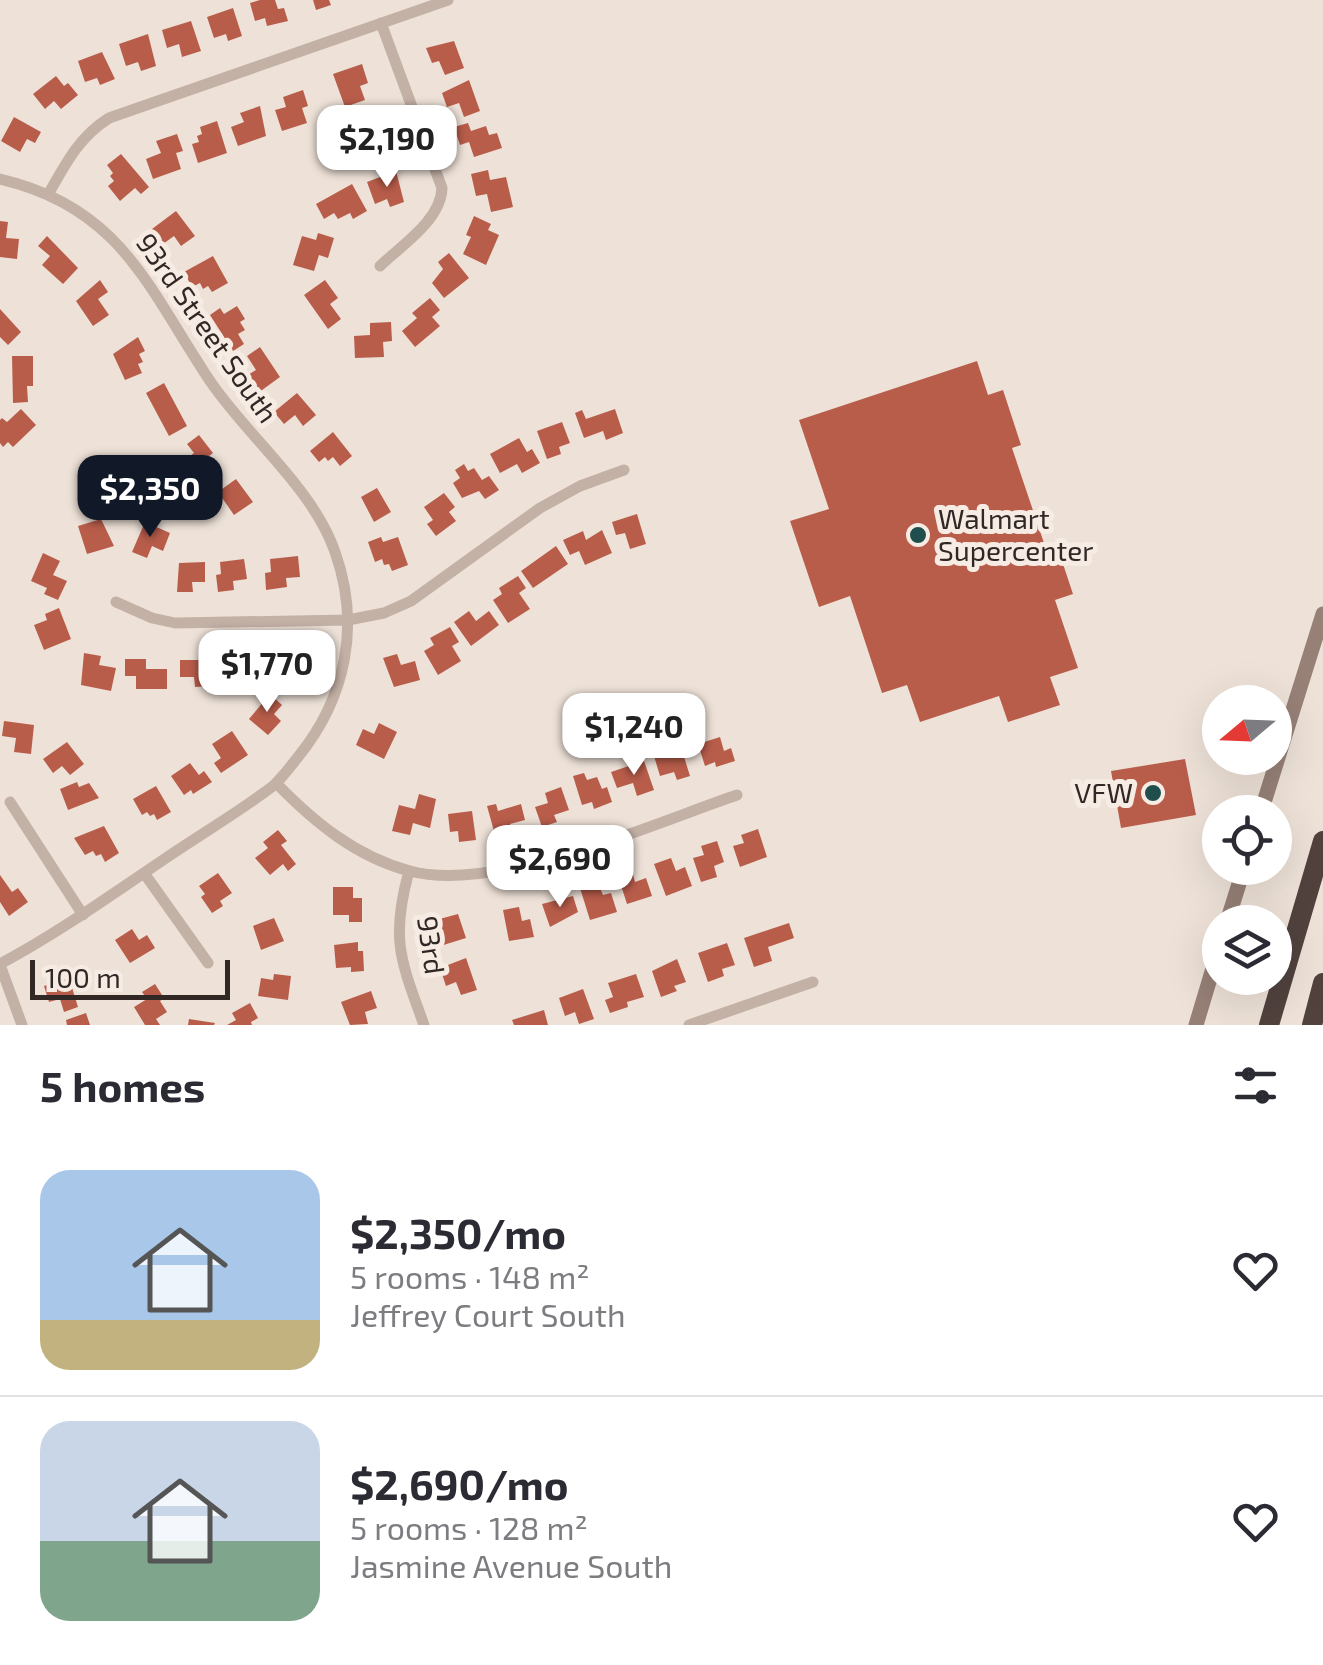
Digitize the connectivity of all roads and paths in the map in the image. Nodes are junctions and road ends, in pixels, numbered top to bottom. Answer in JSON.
{"nodes":[{"id":1,"x":448,"y":0,"type":"edge"},
{"id":2,"x":381,"y":23,"type":"junction"},
{"id":3,"x":0,"y":179,"type":"edge"},
{"id":4,"x":49,"y":193,"type":"junction"},
{"id":5,"x":380,"y":266,"type":"dead end"},
{"id":6,"x":624,"y":470,"type":"dead end"},
{"id":7,"x":116,"y":602,"type":"dead end"},
{"id":8,"x":1323,"y":614,"type":"edge"},
{"id":9,"x":348,"y":620,"type":"junction"},
{"id":10,"x":276,"y":784,"type":"junction"},
{"id":11,"x":737,"y":795,"type":"dead end"},
{"id":12,"x":1266,"y":795,"type":"edge"},
{"id":13,"x":10,"y":802,"type":"dead end"},
{"id":14,"x":1323,"y":841,"type":"edge"},
{"id":15,"x":144,"y":872,"type":"junction"},
{"id":16,"x":409,"y":872,"type":"junction"},
{"id":17,"x":83,"y":915,"type":"junction"},
{"id":18,"x":208,"y":963,"type":"dead end"},
{"id":19,"x":0,"y":964,"type":"edge"},
{"id":20,"x":813,"y":982,"type":"dead end"},
{"id":21,"x":1323,"y":983,"type":"edge"},
{"id":22,"x":1205,"y":995,"type":"edge"},
{"id":23,"x":724,"y":1020,"type":"edge"},
{"id":24,"x":22,"y":1025,"type":"edge"},
{"id":25,"x":424,"y":1025,"type":"edge"},
{"id":26,"x":689,"y":1025,"type":"edge"},
{"id":27,"x":1196,"y":1025,"type":"edge"},
{"id":28,"x":1269,"y":1025,"type":"edge"},
{"id":29,"x":1312,"y":1025,"type":"edge"}],
"edges":[{"from":1,"to":2,"type":"street"},
{"from":2,"to":4,"type":"street"},
{"from":2,"to":5,"type":"street"},
{"from":3,"to":4,"type":"street","name":"93rd Street South"},
{"from":4,"to":9,"type":"street","name":"93rd Street South"},
{"from":6,"to":9,"type":"street"},
{"from":7,"to":9,"type":"street"},
{"from":8,"to":12,"type":"street"},
{"from":9,"to":10,"type":"street","name":"93rd Street South"},
{"from":10,"to":15,"type":"street","name":"93rd Street South"},
{"from":10,"to":16,"type":"street"},
{"from":11,"to":16,"type":"street"},
{"from":13,"to":17,"type":"street"},
{"from":14,"to":28,"type":"highway"},
{"from":15,"to":17,"type":"street","name":"93rd Street South"},
{"from":15,"to":18,"type":"street"},
{"from":16,"to":25,"type":"street","name":"93rd"},
{"from":17,"to":19,"type":"street","name":"93rd Street South"},
{"from":19,"to":24,"type":"street"},
{"from":20,"to":23,"type":"street"},
{"from":21,"to":29,"type":"highway"},
{"from":22,"to":27,"type":"street"},
{"from":23,"to":26,"type":"street"}]}
